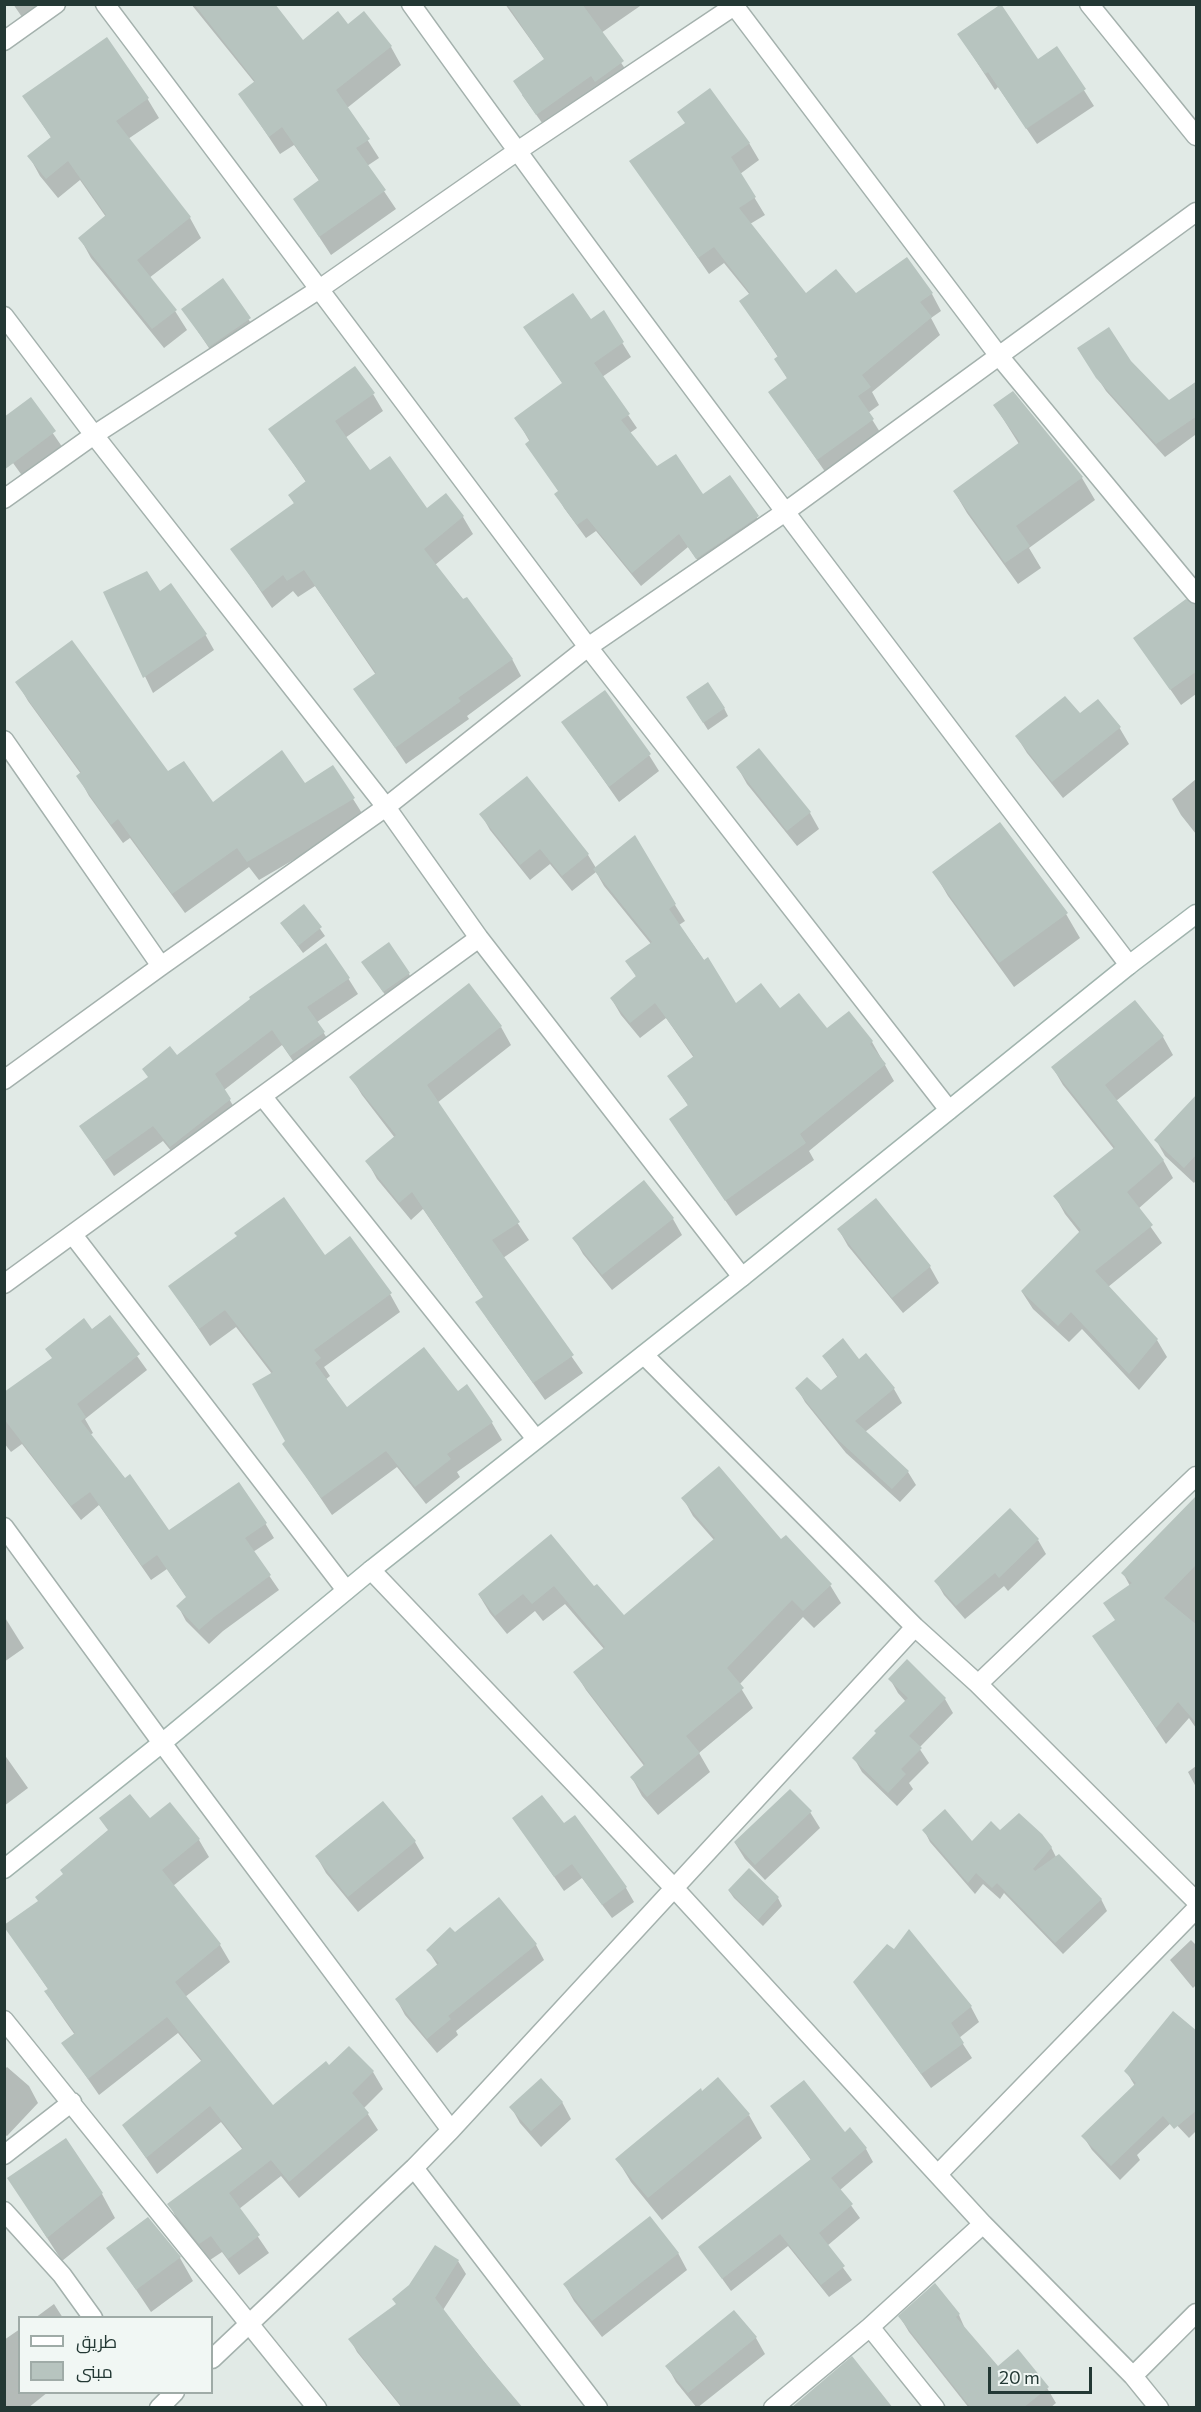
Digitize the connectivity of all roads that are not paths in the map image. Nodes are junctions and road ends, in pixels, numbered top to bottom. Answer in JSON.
{"nodes":[{"id":1,"x":56,"y":4,"type":"edge"},
{"id":2,"x":105,"y":4,"type":"edge"},
{"id":3,"x":411,"y":4,"type":"edge"},
{"id":4,"x":1089,"y":4,"type":"edge"},
{"id":5,"x":735,"y":5,"type":"edge"},
{"id":6,"x":4,"y":41,"type":"edge"},
{"id":7,"x":1197,"y":136,"type":"edge"},
{"id":8,"x":516,"y":152,"type":"junction"},
{"id":9,"x":1197,"y":212,"type":"edge"},
{"id":10,"x":318,"y":290,"type":"junction"},
{"id":11,"x":4,"y":316,"type":"edge"},
{"id":12,"x":999,"y":356,"type":"junction"},
{"id":13,"x":94,"y":435,"type":"junction"},
{"id":14,"x":4,"y":499,"type":"edge"},
{"id":15,"x":785,"y":513,"type":"junction"},
{"id":16,"x":1197,"y":594,"type":"edge"},
{"id":17,"x":588,"y":647,"type":"junction"},
{"id":18,"x":4,"y":740,"type":"edge"},
{"id":19,"x":386,"y":807,"type":"junction"},
{"id":20,"x":1196,"y":917,"type":"edge"},
{"id":21,"x":479,"y":938,"type":"junction"},
{"id":22,"x":1129,"y":965,"type":"junction"},
{"id":23,"x":161,"y":966,"type":"junction"},
{"id":24,"x":4,"y":1080,"type":"edge"},
{"id":25,"x":263,"y":1097,"type":"junction"},
{"id":26,"x":949,"y":1110,"type":"junction"},
{"id":27,"x":73,"y":1235,"type":"junction"},
{"id":28,"x":742,"y":1277,"type":"junction"},
{"id":29,"x":4,"y":1284,"type":"edge"},
{"id":30,"x":644,"y":1355,"type":"junction"},
{"id":31,"x":536,"y":1439,"type":"junction"},
{"id":32,"x":1197,"y":1476,"type":"edge"},
{"id":33,"x":4,"y":1527,"type":"edge"},
{"id":34,"x":371,"y":1570,"type":"junction"},
{"id":35,"x":346,"y":1590,"type":"junction"},
{"id":36,"x":915,"y":1627,"type":"junction"},
{"id":37,"x":978,"y":1684,"type":"junction"},
{"id":38,"x":162,"y":1743,"type":"junction"},
{"id":39,"x":4,"y":1869,"type":"edge"},
{"id":40,"x":675,"y":1889,"type":"junction"},
{"id":41,"x":1197,"y":1901,"type":"edge"},
{"id":42,"x":1197,"y":1909,"type":"edge"},
{"id":43,"x":4,"y":2020,"type":"edge"},
{"id":44,"x":72,"y":2102,"type":"junction"},
{"id":45,"x":452,"y":2130,"type":"junction"},
{"id":46,"x":4,"y":2155,"type":"edge"},
{"id":47,"x":414,"y":2168,"type":"junction"},
{"id":48,"x":939,"y":2173,"type":"junction"},
{"id":49,"x":4,"y":2211,"type":"edge"},
{"id":50,"x":983,"y":2224,"type":"junction"},
{"id":51,"x":1197,"y":2313,"type":"edge"},
{"id":52,"x":92,"y":2316,"type":"edge"},
{"id":53,"x":250,"y":2323,"type":"junction"},
{"id":54,"x":870,"y":2327,"type":"junction"},
{"id":55,"x":213,"y":2358,"type":"edge"},
{"id":56,"x":1132,"y":2376,"type":"junction"},
{"id":57,"x":150,"y":2394,"type":"edge"},
{"id":58,"x":173,"y":2394,"type":"edge"},
{"id":59,"x":159,"y":2407,"type":"edge"},
{"id":60,"x":317,"y":2408,"type":"edge"},
{"id":61,"x":598,"y":2408,"type":"edge"},
{"id":62,"x":773,"y":2408,"type":"edge"},
{"id":63,"x":935,"y":2408,"type":"edge"},
{"id":64,"x":1159,"y":2408,"type":"edge"}],
"edges":[{"from":1,"to":6,"type":"street"},
{"from":2,"to":10,"type":"street"},
{"from":3,"to":8,"type":"street"},
{"from":4,"to":7,"type":"street"},
{"from":5,"to":8,"type":"street"},
{"from":5,"to":12,"type":"street"},
{"from":8,"to":10,"type":"street"},
{"from":8,"to":15,"type":"street"},
{"from":9,"to":12,"type":"street"},
{"from":10,"to":13,"type":"street"},
{"from":10,"to":17,"type":"street"},
{"from":11,"to":13,"type":"street"},
{"from":12,"to":15,"type":"street"},
{"from":12,"to":16,"type":"street"},
{"from":13,"to":14,"type":"street"},
{"from":13,"to":19,"type":"street"},
{"from":15,"to":17,"type":"street"},
{"from":15,"to":22,"type":"street"},
{"from":17,"to":19,"type":"street"},
{"from":17,"to":26,"type":"street"},
{"from":18,"to":23,"type":"street"},
{"from":19,"to":21,"type":"street"},
{"from":19,"to":23,"type":"street"},
{"from":20,"to":22,"type":"street"},
{"from":21,"to":25,"type":"street"},
{"from":21,"to":28,"type":"street"},
{"from":22,"to":26,"type":"street"},
{"from":23,"to":24,"type":"street"},
{"from":25,"to":27,"type":"street"},
{"from":25,"to":31,"type":"street"},
{"from":26,"to":28,"type":"street"},
{"from":27,"to":29,"type":"street"},
{"from":27,"to":35,"type":"street"},
{"from":28,"to":30,"type":"street"},
{"from":30,"to":31,"type":"street"},
{"from":30,"to":36,"type":"street"},
{"from":31,"to":34,"type":"street"},
{"from":32,"to":37,"type":"street"},
{"from":33,"to":38,"type":"street"},
{"from":34,"to":35,"type":"street"},
{"from":34,"to":40,"type":"street"},
{"from":35,"to":38,"type":"street"},
{"from":36,"to":37,"type":"street"},
{"from":36,"to":40,"type":"street"},
{"from":37,"to":41,"type":"street"},
{"from":38,"to":39,"type":"street"},
{"from":38,"to":45,"type":"street"},
{"from":40,"to":45,"type":"street"},
{"from":40,"to":48,"type":"street"},
{"from":42,"to":48,"type":"street"},
{"from":43,"to":44,"type":"street"},
{"from":44,"to":46,"type":"street"},
{"from":44,"to":53,"type":"street"},
{"from":45,"to":47,"type":"street"},
{"from":47,"to":53,"type":"street"},
{"from":47,"to":61,"type":"street"},
{"from":48,"to":50,"type":"street"},
{"from":49,"to":52,"type":"street"},
{"from":50,"to":54,"type":"street"},
{"from":50,"to":56,"type":"street"},
{"from":51,"to":56,"type":"street"},
{"from":53,"to":55,"type":"street"},
{"from":53,"to":60,"type":"street"},
{"from":54,"to":62,"type":"street"},
{"from":54,"to":63,"type":"street"},
{"from":56,"to":64,"type":"street"},
{"from":57,"to":59,"type":"street"},
{"from":58,"to":59,"type":"street"}]}
